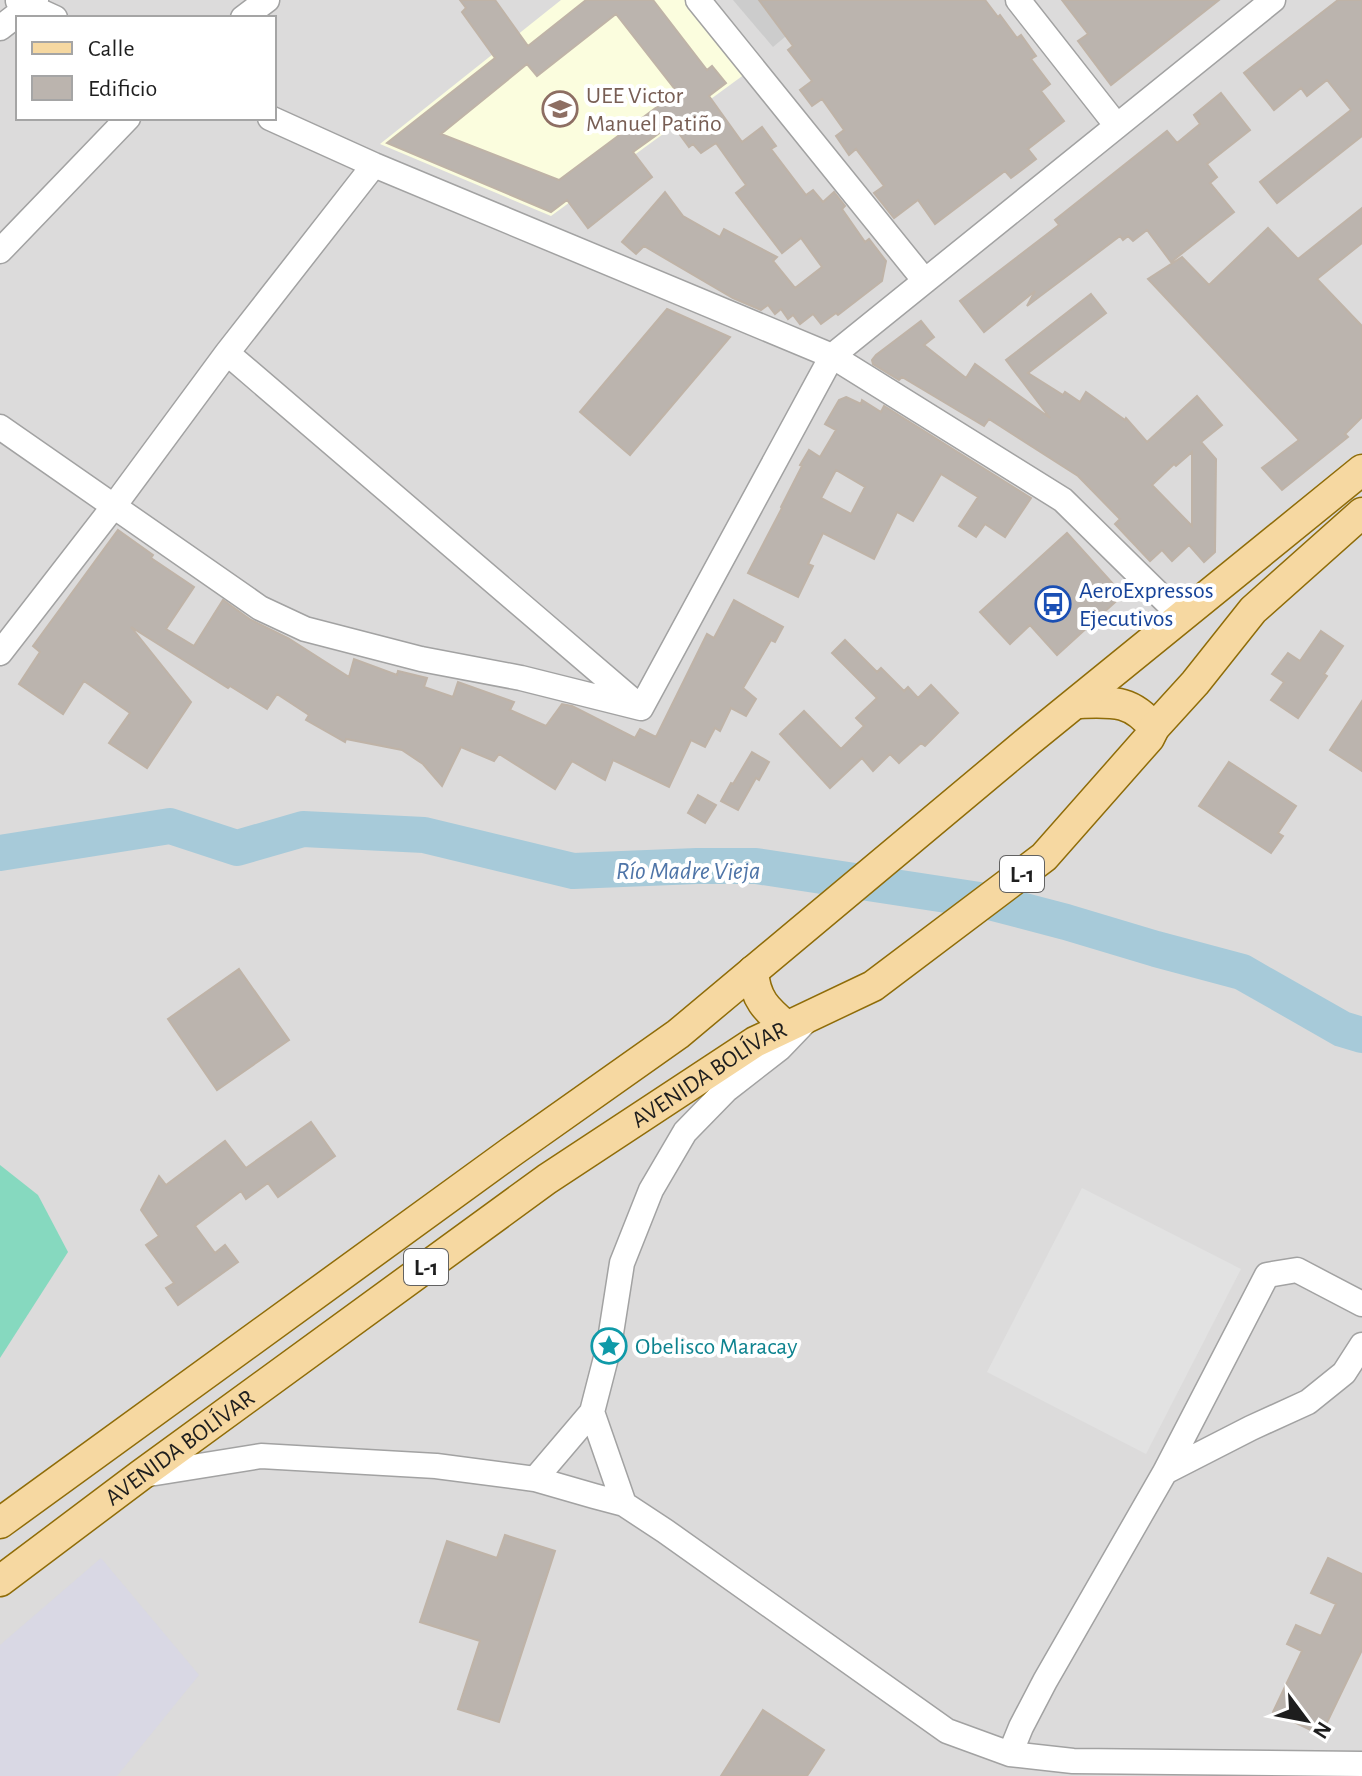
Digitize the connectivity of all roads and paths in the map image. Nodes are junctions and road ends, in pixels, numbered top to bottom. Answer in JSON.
{"nodes":[{"id":1,"x":267,"y":0,"type":"edge"},
{"id":2,"x":698,"y":0,"type":"edge"},
{"id":3,"x":1018,"y":0,"type":"edge"},
{"id":4,"x":1273,"y":0,"type":"edge"},
{"id":5,"x":27,"y":2,"type":"edge"},
{"id":6,"x":52,"y":16,"type":"edge"},
{"id":7,"x":246,"y":16,"type":"edge"},
{"id":8,"x":0,"y":28,"type":"edge"},
{"id":9,"x":126,"y":120,"type":"edge"},
{"id":10,"x":274,"y":120,"type":"edge"},
{"id":11,"x":1117,"y":126,"type":"junction"},
{"id":12,"x":374,"y":165,"type":"junction"},
{"id":13,"x":0,"y":251,"type":"edge"},
{"id":14,"x":925,"y":281,"type":"junction"},
{"id":15,"x":227,"y":353,"type":"junction"},
{"id":16,"x":832,"y":356,"type":"junction"},
{"id":17,"x":0,"y":427,"type":"edge"},
{"id":18,"x":1362,"y":470,"type":"edge"},
{"id":19,"x":114,"y":506,"type":"junction"},
{"id":20,"x":1362,"y":513,"type":"edge"},
{"id":21,"x":1181,"y":616,"type":"junction"},
{"id":22,"x":2,"y":647,"type":"edge"},
{"id":23,"x":1077,"y":703,"type":"junction"},
{"id":24,"x":641,"y":708,"type":"junction"},
{"id":25,"x":1152,"y":733,"type":"junction"},
{"id":26,"x":753,"y":971,"type":"junction"},
{"id":27,"x":815,"y":1012,"type":"junction"},
{"id":28,"x":786,"y":1026,"type":"junction"},
{"id":29,"x":1362,"y":1304,"type":"edge"},
{"id":30,"x":1362,"y":1345,"type":"edge"},
{"id":31,"x":592,"y":1412,"type":"junction"},
{"id":32,"x":1165,"y":1472,"type":"junction"},
{"id":33,"x":141,"y":1475,"type":"junction"},
{"id":34,"x":535,"y":1479,"type":"junction"},
{"id":35,"x":624,"y":1504,"type":"junction"},
{"id":36,"x":0,"y":1523,"type":"edge"},
{"id":37,"x":0,"y":1581,"type":"edge"},
{"id":38,"x":1010,"y":1754,"type":"junction"},
{"id":39,"x":1362,"y":1764,"type":"edge"}],
"edges":[{"from":1,"to":7,"type":"street"},
{"from":2,"to":14,"type":"street"},
{"from":3,"to":11,"type":"street"},
{"from":4,"to":11,"type":"street"},
{"from":5,"to":6,"type":"street"},
{"from":5,"to":8,"type":"street"},
{"from":9,"to":13,"type":"street"},
{"from":10,"to":12,"type":"street"},
{"from":11,"to":14,"type":"street"},
{"from":12,"to":15,"type":"street"},
{"from":12,"to":16,"type":"street"},
{"from":14,"to":16,"type":"street"},
{"from":15,"to":19,"type":"street"},
{"from":15,"to":24,"type":"street"},
{"from":16,"to":21,"type":"street"},
{"from":16,"to":24,"type":"street"},
{"from":17,"to":19,"type":"street"},
{"from":18,"to":21,"type":"main road","name":"AVENIDA BOLÍVAR","number":"L-1"},
{"from":19,"to":22,"type":"street"},
{"from":19,"to":24,"type":"street"},
{"from":20,"to":25,"type":"main road","name":"AVENIDA BOLÍVAR","number":"L-1"},
{"from":21,"to":23,"type":"main road","name":"AVENIDA BOLÍVAR","number":"L-1"},
{"from":23,"to":25,"type":"main road"},
{"from":23,"to":26,"type":"main road","name":"AVENIDA BOLÍVAR","number":"L-1"},
{"from":25,"to":27,"type":"main road","name":"AVENIDA BOLÍVAR","number":"L-1"},
{"from":26,"to":28,"type":"main road"},
{"from":26,"to":36,"type":"main road","name":"AVENIDA BOLÍVAR","number":"L-1"},
{"from":27,"to":28,"type":"main road","name":"AVENIDA BOLÍVAR","number":"L-1"},
{"from":27,"to":31,"type":"street"},
{"from":28,"to":33,"type":"main road","name":"AVENIDA BOLÍVAR","number":"L-1"},
{"from":29,"to":32,"type":"street"},
{"from":30,"to":32,"type":"street"},
{"from":31,"to":34,"type":"street"},
{"from":31,"to":35,"type":"street"},
{"from":32,"to":38,"type":"street"},
{"from":33,"to":34,"type":"street"},
{"from":33,"to":37,"type":"main road","name":"AVENIDA BOLÍVAR","number":"L-1"},
{"from":34,"to":35,"type":"street"},
{"from":35,"to":38,"type":"street"},
{"from":38,"to":39,"type":"street"}]}
